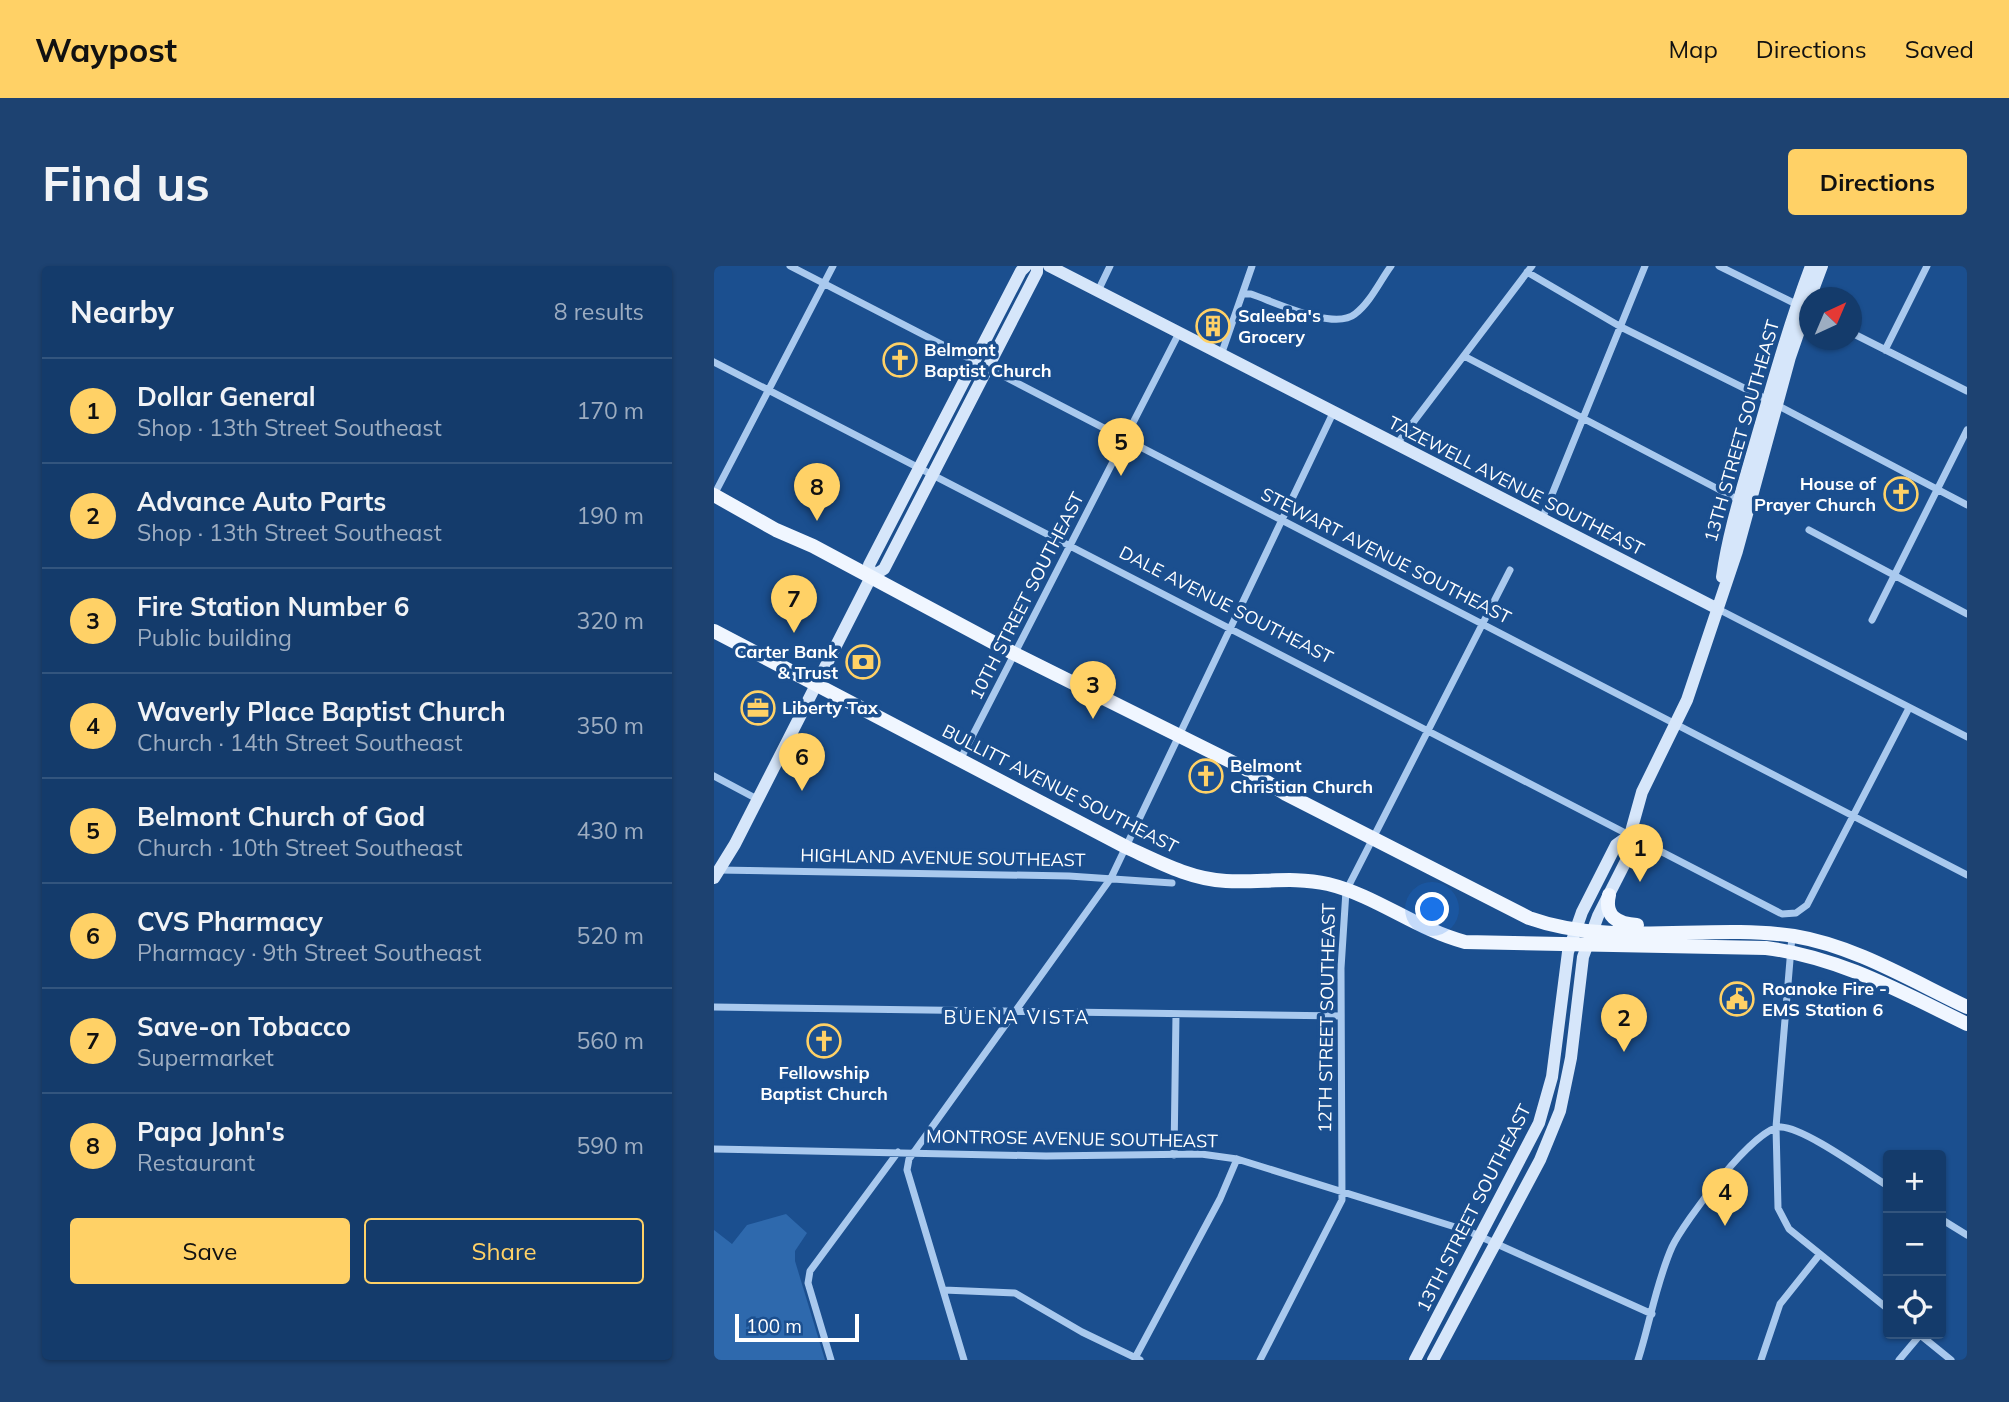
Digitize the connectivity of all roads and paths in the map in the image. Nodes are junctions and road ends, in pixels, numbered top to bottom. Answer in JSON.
{"nodes":[{"id":1,"x":790,"y":266,"type":"edge"},
{"id":2,"x":833,"y":266,"type":"edge"},
{"id":3,"x":1026,"y":266,"type":"edge"},
{"id":4,"x":1037,"y":266,"type":"edge"},
{"id":5,"x":1049,"y":266,"type":"edge"},
{"id":6,"x":1110,"y":266,"type":"edge"},
{"id":7,"x":1252,"y":266,"type":"edge"},
{"id":8,"x":1391,"y":266,"type":"edge"},
{"id":9,"x":1645,"y":266,"type":"edge"},
{"id":10,"x":1719,"y":266,"type":"edge"},
{"id":11,"x":1811,"y":266,"type":"edge"},
{"id":12,"x":1822,"y":266,"type":"edge"},
{"id":13,"x":1927,"y":266,"type":"edge"},
{"id":14,"x":1530,"y":269,"type":"edge"},
{"id":15,"x":824,"y":284,"type":"junction"},
{"id":16,"x":1808,"y":287,"type":"edge"},
{"id":17,"x":1813,"y":287,"type":"edge"},
{"id":18,"x":1098,"y":291,"type":"junction"},
{"id":19,"x":1243,"y":294,"type":"junction"},
{"id":20,"x":1799,"y":301,"type":"edge"},
{"id":21,"x":1799,"y":324,"type":"edge"},
{"id":22,"x":1621,"y":327,"type":"junction"},
{"id":23,"x":1179,"y":333,"type":"junction"},
{"id":24,"x":1862,"y":338,"type":"edge"},
{"id":25,"x":1885,"y":350,"type":"junction"},
{"id":26,"x":1221,"y":355,"type":"junction"},
{"id":27,"x":1464,"y":356,"type":"junction"},
{"id":28,"x":974,"y":361,"type":"junction"},
{"id":29,"x":714,"y":362,"type":"edge"},
{"id":30,"x":988,"y":368,"type":"junction"},
{"id":31,"x":768,"y":390,"type":"junction"},
{"id":32,"x":1967,"y":391,"type":"edge"},
{"id":33,"x":1772,"y":403,"type":"junction"},
{"id":34,"x":1333,"y":413,"type":"junction"},
{"id":35,"x":1585,"y":418,"type":"junction"},
{"id":36,"x":1967,"y":430,"type":"edge"},
{"id":37,"x":1125,"y":439,"type":"junction"},
{"id":38,"x":1396,"y":445,"type":"junction"},
{"id":39,"x":919,"y":468,"type":"junction"},
{"id":40,"x":933,"y":475,"type":"junction"},
{"id":41,"x":1937,"y":489,"type":"junction"},
{"id":42,"x":714,"y":495,"type":"edge"},
{"id":43,"x":1740,"y":500,"type":"junction"},
{"id":44,"x":1967,"y":505,"type":"edge"},
{"id":45,"x":1542,"y":519,"type":"junction"},
{"id":46,"x":1283,"y":521,"type":"junction"},
{"id":47,"x":1809,"y":530,"type":"dead end"},
{"id":48,"x":1070,"y":546,"type":"junction"},
{"id":49,"x":1510,"y":570,"type":"dead end"},
{"id":50,"x":1893,"y":575,"type":"junction"},
{"id":51,"x":870,"y":577,"type":"junction"},
{"id":52,"x":1718,"y":609,"type":"junction"},
{"id":53,"x":1967,"y":614,"type":"edge"},
{"id":54,"x":1872,"y":620,"type":"dead end"},
{"id":55,"x":1485,"y":625,"type":"junction"},
{"id":56,"x":1231,"y":630,"type":"junction"},
{"id":57,"x":714,"y":631,"type":"edge"},
{"id":58,"x":1013,"y":653,"type":"junction"},
{"id":59,"x":815,"y":685,"type":"junction"},
{"id":60,"x":1909,"y":708,"type":"junction"},
{"id":61,"x":1677,"y":724,"type":"junction"},
{"id":62,"x":1429,"y":732,"type":"junction"},
{"id":63,"x":1181,"y":736,"type":"junction"},
{"id":64,"x":1967,"y":737,"type":"edge"},
{"id":65,"x":960,"y":760,"type":"junction"},
{"id":66,"x":714,"y":776,"type":"edge"},
{"id":67,"x":757,"y":799,"type":"junction"},
{"id":68,"x":1853,"y":815,"type":"junction"},
{"id":69,"x":1630,"y":835,"type":"junction"},
{"id":70,"x":1374,"y":838,"type":"junction"},
{"id":71,"x":1126,"y":847,"type":"junction"},
{"id":72,"x":715,"y":873,"type":"edge"},
{"id":73,"x":1967,"y":876,"type":"edge"},
{"id":74,"x":1111,"y":878,"type":"junction"},
{"id":75,"x":1172,"y":883,"type":"dead end"},
{"id":76,"x":1346,"y":891,"type":"junction"},
{"id":77,"x":1609,"y":895,"type":"junction"},
{"id":78,"x":1576,"y":929,"type":"junction"},
{"id":79,"x":1593,"y":931,"type":"junction"},
{"id":80,"x":1671,"y":933,"type":"junction"},
{"id":81,"x":1791,"y":944,"type":"junction"},
{"id":82,"x":1570,"y":946,"type":"junction"},
{"id":83,"x":1587,"y":946,"type":"junction"},
{"id":84,"x":1936,"y":1001,"type":"junction"},
{"id":85,"x":714,"y":1007,"type":"edge"},
{"id":86,"x":1967,"y":1007,"type":"edge"},
{"id":87,"x":1017,"y":1011,"type":"junction"},
{"id":88,"x":1176,"y":1014,"type":"junction"},
{"id":89,"x":1341,"y":1016,"type":"junction"},
{"id":90,"x":1967,"y":1024,"type":"edge"},
{"id":91,"x":1776,"y":1127,"type":"junction"},
{"id":92,"x":714,"y":1149,"type":"edge"},
{"id":93,"x":898,"y":1152,"type":"junction"},
{"id":94,"x":914,"y":1152,"type":"junction"},
{"id":95,"x":1174,"y":1155,"type":"junction"},
{"id":96,"x":1237,"y":1159,"type":"junction"},
{"id":97,"x":1883,"y":1183,"type":"edge"},
{"id":98,"x":1343,"y":1191,"type":"junction"},
{"id":99,"x":1946,"y":1222,"type":"edge"},
{"id":100,"x":1967,"y":1235,"type":"edge"},
{"id":101,"x":1481,"y":1237,"type":"junction"},
{"id":102,"x":1495,"y":1244,"type":"junction"},
{"id":103,"x":1820,"y":1254,"type":"junction"},
{"id":104,"x":944,"y":1290,"type":"junction"},
{"id":105,"x":1883,"y":1306,"type":"edge"},
{"id":106,"x":1652,"y":1314,"type":"junction"},
{"id":107,"x":1915,"y":1339,"type":"edge"},
{"id":108,"x":1925,"y":1339,"type":"edge"},
{"id":109,"x":1137,"y":1359,"type":"edge"},
{"id":110,"x":831,"y":1360,"type":"edge"},
{"id":111,"x":964,"y":1360,"type":"edge"},
{"id":112,"x":1260,"y":1360,"type":"edge"},
{"id":113,"x":1415,"y":1360,"type":"edge"},
{"id":114,"x":1433,"y":1360,"type":"edge"},
{"id":115,"x":1638,"y":1360,"type":"edge"},
{"id":116,"x":1761,"y":1360,"type":"edge"},
{"id":117,"x":1899,"y":1360,"type":"edge"},
{"id":118,"x":1951,"y":1360,"type":"edge"}],
"edges":[{"from":1,"to":15,"type":"street","name":"STEWART AVENUE SOUTHEAST"},
{"from":2,"to":15,"type":"street"},
{"from":3,"to":28,"type":"street"},
{"from":4,"to":30,"type":"street"},
{"from":5,"to":18,"type":"street","name":"TAZEWELL AVENUE SOUTHEAST"},
{"from":6,"to":18,"type":"street"},
{"from":7,"to":19,"type":"street"},
{"from":8,"to":19,"type":"street"},
{"from":9,"to":22,"type":"street"},
{"from":10,"to":20,"type":"street"},
{"from":11,"to":16,"type":"street","name":"13TH STREET SOUTHEAST"},
{"from":12,"to":17,"type":"street","name":"13TH STREET SOUTHEAST"},
{"from":13,"to":25,"type":"street"},
{"from":14,"to":22,"type":"street"},
{"from":14,"to":27,"type":"street"},
{"from":15,"to":28,"type":"street","name":"STEWART AVENUE SOUTHEAST"},
{"from":15,"to":31,"type":"street"},
{"from":18,"to":23,"type":"street","name":"TAZEWELL AVENUE SOUTHEAST"},
{"from":19,"to":26,"type":"street"},
{"from":21,"to":33,"type":"street","name":"13TH STREET SOUTHEAST"},
{"from":22,"to":33,"type":"street"},
{"from":22,"to":35,"type":"street"},
{"from":23,"to":26,"type":"street","name":"TAZEWELL AVENUE SOUTHEAST"},
{"from":23,"to":37,"type":"street","name":"10TH STREET SOUTHEAST"},
{"from":24,"to":25,"type":"street"},
{"from":25,"to":32,"type":"street"},
{"from":26,"to":34,"type":"street","name":"TAZEWELL AVENUE SOUTHEAST"},
{"from":27,"to":35,"type":"street"},
{"from":27,"to":38,"type":"street"},
{"from":28,"to":30,"type":"street","name":"STEWART AVENUE SOUTHEAST"},
{"from":28,"to":39,"type":"street"},
{"from":29,"to":31,"type":"street","name":"DALE AVENUE SOUTHEAST"},
{"from":30,"to":37,"type":"street","name":"STEWART AVENUE SOUTHEAST"},
{"from":30,"to":40,"type":"street"},
{"from":31,"to":39,"type":"street","name":"DALE AVENUE SOUTHEAST"},
{"from":31,"to":42,"type":"street"},
{"from":33,"to":41,"type":"street"},
{"from":33,"to":43,"type":"street","name":"13TH STREET SOUTHEAST"},
{"from":33,"to":52,"type":"street","name":"13TH STREET SOUTHEAST"},
{"from":34,"to":38,"type":"street","name":"TAZEWELL AVENUE SOUTHEAST"},
{"from":34,"to":46,"type":"street"},
{"from":35,"to":43,"type":"street"},
{"from":35,"to":45,"type":"street"},
{"from":36,"to":41,"type":"street"},
{"from":37,"to":46,"type":"street","name":"STEWART AVENUE SOUTHEAST"},
{"from":37,"to":48,"type":"street","name":"10TH STREET SOUTHEAST"},
{"from":38,"to":45,"type":"street","name":"TAZEWELL AVENUE SOUTHEAST"},
{"from":39,"to":40,"type":"street","name":"DALE AVENUE SOUTHEAST"},
{"from":39,"to":51,"type":"street"},
{"from":40,"to":48,"type":"street","name":"DALE AVENUE SOUTHEAST"},
{"from":40,"to":51,"type":"street"},
{"from":41,"to":44,"type":"street"},
{"from":41,"to":50,"type":"street"},
{"from":42,"to":51,"type":"main road"},
{"from":43,"to":52,"type":"street","name":"13TH STREET SOUTHEAST"},
{"from":45,"to":52,"type":"street","name":"TAZEWELL AVENUE SOUTHEAST"},
{"from":46,"to":55,"type":"street","name":"STEWART AVENUE SOUTHEAST"},
{"from":46,"to":56,"type":"street"},
{"from":47,"to":50,"type":"street"},
{"from":48,"to":56,"type":"street","name":"DALE AVENUE SOUTHEAST"},
{"from":48,"to":58,"type":"street","name":"10TH STREET SOUTHEAST"},
{"from":49,"to":55,"type":"street","name":"12TH STREET SOUTHEAST"},
{"from":50,"to":53,"type":"street"},
{"from":50,"to":54,"type":"street"},
{"from":51,"to":58,"type":"main road"},
{"from":51,"to":59,"type":"street"},
{"from":52,"to":60,"type":"street","name":"TAZEWELL AVENUE SOUTHEAST"},
{"from":52,"to":61,"type":"street","name":"13TH STREET SOUTHEAST"},
{"from":55,"to":61,"type":"street","name":"STEWART AVENUE SOUTHEAST"},
{"from":55,"to":62,"type":"street","name":"12TH STREET SOUTHEAST"},
{"from":56,"to":62,"type":"street","name":"DALE AVENUE SOUTHEAST"},
{"from":56,"to":63,"type":"street"},
{"from":57,"to":59,"type":"main road","name":"BULLITT AVENUE SOUTHEAST"},
{"from":58,"to":63,"type":"main road"},
{"from":58,"to":65,"type":"street","name":"10TH STREET SOUTHEAST"},
{"from":59,"to":65,"type":"main road","name":"BULLITT AVENUE SOUTHEAST"},
{"from":59,"to":67,"type":"street"},
{"from":60,"to":64,"type":"street","name":"TAZEWELL AVENUE SOUTHEAST"},
{"from":60,"to":68,"type":"street","name":"DALE AVENUE SOUTHEAST"},
{"from":61,"to":68,"type":"street","name":"STEWART AVENUE SOUTHEAST"},
{"from":61,"to":69,"type":"street","name":"13TH STREET SOUTHEAST"},
{"from":62,"to":69,"type":"street","name":"DALE AVENUE SOUTHEAST"},
{"from":62,"to":70,"type":"street","name":"12TH STREET SOUTHEAST"},
{"from":63,"to":70,"type":"main road"},
{"from":63,"to":71,"type":"street"},
{"from":65,"to":71,"type":"main road","name":"BULLITT AVENUE SOUTHEAST"},
{"from":66,"to":67,"type":"street"},
{"from":67,"to":72,"type":"street"},
{"from":68,"to":69,"type":"street","name":"DALE AVENUE SOUTHEAST"},
{"from":68,"to":73,"type":"street","name":"STEWART AVENUE SOUTHEAST"},
{"from":69,"to":77,"type":"street","name":"13TH STREET SOUTHEAST"},
{"from":69,"to":78,"type":"street","name":"13TH STREET SOUTHEAST"},
{"from":70,"to":76,"type":"street","name":"12TH STREET SOUTHEAST"},
{"from":70,"to":78,"type":"main road"},
{"from":71,"to":74,"type":"street"},
{"from":71,"to":76,"type":"main road","name":"BULLITT AVENUE SOUTHEAST"},
{"from":72,"to":74,"type":"street","name":"HIGHLAND AVENUE SOUTHEAST"},
{"from":74,"to":75,"type":"street","name":"HIGHLAND AVENUE SOUTHEAST"},
{"from":74,"to":87,"type":"street"},
{"from":76,"to":82,"type":"main road","name":"BULLITT AVENUE SOUTHEAST"},
{"from":76,"to":89,"type":"street","name":"12TH STREET SOUTHEAST"},
{"from":77,"to":79,"type":"street","name":"13TH STREET SOUTHEAST"},
{"from":77,"to":80,"type":"main road"},
{"from":78,"to":79,"type":"main road"},
{"from":78,"to":82,"type":"street","name":"13TH STREET SOUTHEAST"},
{"from":79,"to":80,"type":"main road"},
{"from":79,"to":83,"type":"street","name":"13TH STREET SOUTHEAST"},
{"from":80,"to":81,"type":"main road"},
{"from":81,"to":83,"type":"main road","name":"BULLITT AVENUE SOUTHEAST"},
{"from":81,"to":84,"type":"main road"},
{"from":81,"to":91,"type":"street"},
{"from":82,"to":83,"type":"main road","name":"BULLITT AVENUE SOUTHEAST"},
{"from":82,"to":101,"type":"street","name":"13TH STREET SOUTHEAST"},
{"from":83,"to":102,"type":"street","name":"13TH STREET SOUTHEAST"},
{"from":84,"to":86,"type":"main road"},
{"from":84,"to":90,"type":"main road"},
{"from":85,"to":87,"type":"street"},
{"from":87,"to":88,"type":"street"},
{"from":87,"to":94,"type":"street"},
{"from":88,"to":89,"type":"street"},
{"from":88,"to":95,"type":"street"},
{"from":89,"to":98,"type":"street","name":"12TH STREET SOUTHEAST"},
{"from":91,"to":97,"type":"street"},
{"from":91,"to":103,"type":"street"},
{"from":91,"to":106,"type":"street"},
{"from":92,"to":93,"type":"street","name":"MONTROSE AVENUE SOUTHEAST"},
{"from":93,"to":94,"type":"street","name":"MONTROSE AVENUE SOUTHEAST"},
{"from":93,"to":110,"type":"street"},
{"from":94,"to":95,"type":"street","name":"MONTROSE AVENUE SOUTHEAST"},
{"from":94,"to":104,"type":"street"},
{"from":95,"to":96,"type":"street","name":"MONTROSE AVENUE SOUTHEAST"},
{"from":96,"to":98,"type":"street","name":"MONTROSE AVENUE SOUTHEAST"},
{"from":96,"to":109,"type":"street"},
{"from":98,"to":101,"type":"street","name":"MONTROSE AVENUE SOUTHEAST"},
{"from":98,"to":112,"type":"street","name":"12TH STREET SOUTHEAST"},
{"from":99,"to":100,"type":"street"},
{"from":101,"to":102,"type":"street","name":"MONTROSE AVENUE SOUTHEAST"},
{"from":101,"to":113,"type":"street","name":"13TH STREET SOUTHEAST"},
{"from":102,"to":106,"type":"street","name":"MONTROSE AVENUE SOUTHEAST"},
{"from":102,"to":114,"type":"street","name":"13TH STREET SOUTHEAST"},
{"from":103,"to":105,"type":"street"},
{"from":103,"to":116,"type":"street"},
{"from":104,"to":109,"type":"street"},
{"from":104,"to":111,"type":"street"},
{"from":106,"to":115,"type":"street"},
{"from":107,"to":117,"type":"street"},
{"from":108,"to":118,"type":"street"}]}
